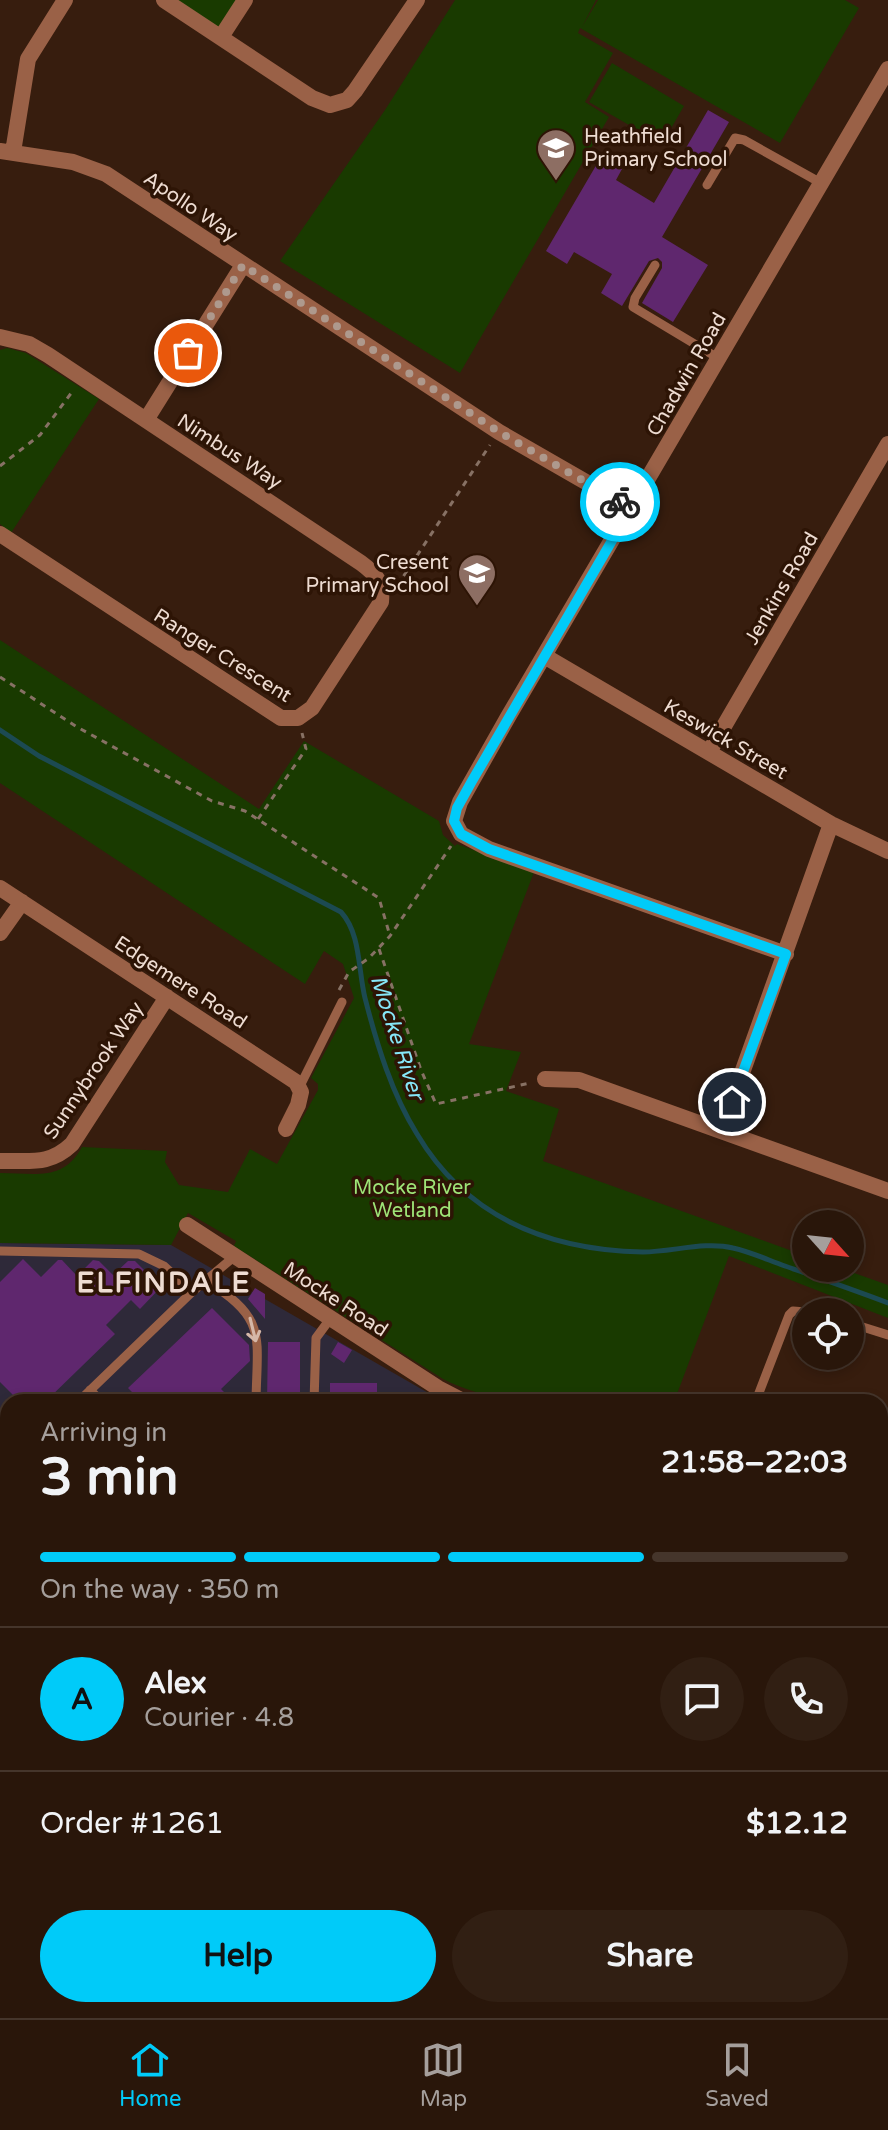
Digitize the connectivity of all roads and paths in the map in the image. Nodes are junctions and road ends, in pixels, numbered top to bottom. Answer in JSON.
{"nodes":[{"id":1,"x":65,"y":0,"type":"edge"},
{"id":2,"x":164,"y":0,"type":"edge"},
{"id":3,"x":245,"y":0,"type":"edge"},
{"id":4,"x":417,"y":0,"type":"edge"},
{"id":5,"x":221,"y":37,"type":"junction"},
{"id":6,"x":888,"y":69,"type":"edge"},
{"id":7,"x":6,"y":152,"type":"edge"},
{"id":8,"x":821,"y":183,"type":"junction"},
{"id":9,"x":707,"y":185,"type":"dead end"},
{"id":10,"x":243,"y":265,"type":"junction"},
{"id":11,"x":655,"y":265,"type":"dead end"},
{"id":12,"x":0,"y":337,"type":"edge"},
{"id":13,"x":718,"y":358,"type":"junction"},
{"id":14,"x":82,"y":378,"type":"junction"},
{"id":15,"x":146,"y":420,"type":"junction"},
{"id":16,"x":499,"y":432,"type":"junction"},
{"id":17,"x":888,"y":444,"type":"edge"},
{"id":18,"x":0,"y":466,"type":"edge"},
{"id":19,"x":631,"y":508,"type":"junction"},
{"id":20,"x":0,"y":534,"type":"edge"},
{"id":21,"x":382,"y":593,"type":"junction"},
{"id":22,"x":546,"y":657,"type":"junction"},
{"id":23,"x":0,"y":677,"type":"edge"},
{"id":24,"x":298,"y":718,"type":"junction"},
{"id":25,"x":709,"y":752,"type":"junction"},
{"id":26,"x":258,"y":819,"type":"junction"},
{"id":27,"x":831,"y":824,"type":"junction"},
{"id":28,"x":458,"y":830,"type":"junction"},
{"id":29,"x":888,"y":851,"type":"edge"},
{"id":30,"x":0,"y":888,"type":"edge"},
{"id":31,"x":22,"y":902,"type":"junction"},
{"id":32,"x":0,"y":933,"type":"edge"},
{"id":33,"x":390,"y":936,"type":"junction"},
{"id":34,"x":379,"y":949,"type":"junction"},
{"id":35,"x":786,"y":954,"type":"junction"},
{"id":36,"x":167,"y":997,"type":"junction"},
{"id":37,"x":342,"y":1002,"type":"joint"},
{"id":38,"x":545,"y":1079,"type":"joint"},
{"id":39,"x":300,"y":1086,"type":"junction"},
{"id":40,"x":286,"y":1129,"type":"dead end"},
{"id":41,"x":722,"y":1129,"type":"junction"},
{"id":42,"x":0,"y":1161,"type":"edge"},
{"id":43,"x":888,"y":1191,"type":"edge"},
{"id":44,"x":187,"y":1225,"type":"dead end"},
{"id":45,"x":0,"y":1251,"type":"edge"},
{"id":46,"x":235,"y":1256,"type":"junction"},
{"id":47,"x":205,"y":1280,"type":"junction"},
{"id":48,"x":192,"y":1292,"type":"junction"},
{"id":49,"x":792,"y":1312,"type":"edge"},
{"id":50,"x":330,"y":1319,"type":"junction"},
{"id":51,"x":864,"y":1327,"type":"edge"},
{"id":52,"x":888,"y":1335,"type":"edge"},
{"id":53,"x":90,"y":1390,"type":"junction"},
{"id":54,"x":86,"y":1394,"type":"edge"},
{"id":55,"x":94,"y":1394,"type":"edge"},
{"id":56,"x":256,"y":1394,"type":"edge"},
{"id":57,"x":314,"y":1394,"type":"edge"},
{"id":58,"x":432,"y":1394,"type":"edge"},
{"id":59,"x":759,"y":1394,"type":"edge"}],
"edges":[{"from":1,"to":7,"type":"street"},
{"from":2,"to":5,"type":"street"},
{"from":3,"to":5,"type":"street"},
{"from":4,"to":5,"type":"street"},
{"from":6,"to":8,"type":"street","name":"Chadwin Road"},
{"from":7,"to":10,"type":"street","name":"Apollo Way"},
{"from":8,"to":9,"type":"lane"},
{"from":8,"to":13,"type":"street","name":"Chadwin Road"},
{"from":10,"to":15,"type":"street"},
{"from":10,"to":16,"type":"street","name":"Apollo Way"},
{"from":11,"to":13,"type":"lane"},
{"from":12,"to":14,"type":"street","name":"Nimbus Way"},
{"from":13,"to":19,"type":"street","name":"Chadwin Road"},
{"from":14,"to":15,"type":"street","name":"Nimbus Way"},
{"from":14,"to":18,"type":"path"},
{"from":15,"to":21,"type":"street","name":"Nimbus Way"},
{"from":16,"to":19,"type":"street","name":"Apollo Way"},
{"from":16,"to":21,"type":"path"},
{"from":17,"to":25,"type":"street","name":"Jenkins Road"},
{"from":19,"to":22,"type":"street","name":"Chadwin Road"},
{"from":20,"to":24,"type":"street","name":"Ranger Crescent"},
{"from":21,"to":24,"type":"street","name":"Ranger Crescent"},
{"from":22,"to":25,"type":"street","name":"Keswick Street"},
{"from":22,"to":28,"type":"street","name":"Chadwin Road"},
{"from":23,"to":26,"type":"path"},
{"from":24,"to":26,"type":"path"},
{"from":25,"to":27,"type":"street","name":"Keswick Street"},
{"from":26,"to":33,"type":"path"},
{"from":27,"to":29,"type":"street","name":"Keswick Street"},
{"from":27,"to":35,"type":"street"},
{"from":28,"to":33,"type":"path"},
{"from":28,"to":35,"type":"street"},
{"from":30,"to":31,"type":"street","name":"Edgemere Road"},
{"from":31,"to":32,"type":"street"},
{"from":31,"to":36,"type":"street","name":"Edgemere Road"},
{"from":33,"to":34,"type":"path"},
{"from":34,"to":37,"type":"path"},
{"from":34,"to":38,"type":"path"},
{"from":35,"to":41,"type":"street"},
{"from":36,"to":39,"type":"street","name":"Edgemere Road"},
{"from":36,"to":42,"type":"street","name":"Sunnybrook Way"},
{"from":37,"to":39,"type":"lane"},
{"from":38,"to":41,"type":"street"},
{"from":39,"to":40,"type":"street"},
{"from":41,"to":43,"type":"street"},
{"from":44,"to":46,"type":"street","name":"Mocke Road"},
{"from":45,"to":48,"type":"lane"},
{"from":46,"to":47,"type":"lane"},
{"from":46,"to":50,"type":"street","name":"Mocke Road"},
{"from":47,"to":48,"type":"lane"},
{"from":47,"to":56,"type":"lane","one_way":true},
{"from":48,"to":53,"type":"lane"},
{"from":49,"to":59,"type":"lane"},
{"from":50,"to":57,"type":"lane"},
{"from":50,"to":58,"type":"street","name":"Mocke Road"},
{"from":51,"to":52,"type":"lane"},
{"from":53,"to":54,"type":"lane"},
{"from":53,"to":55,"type":"lane"}]}
